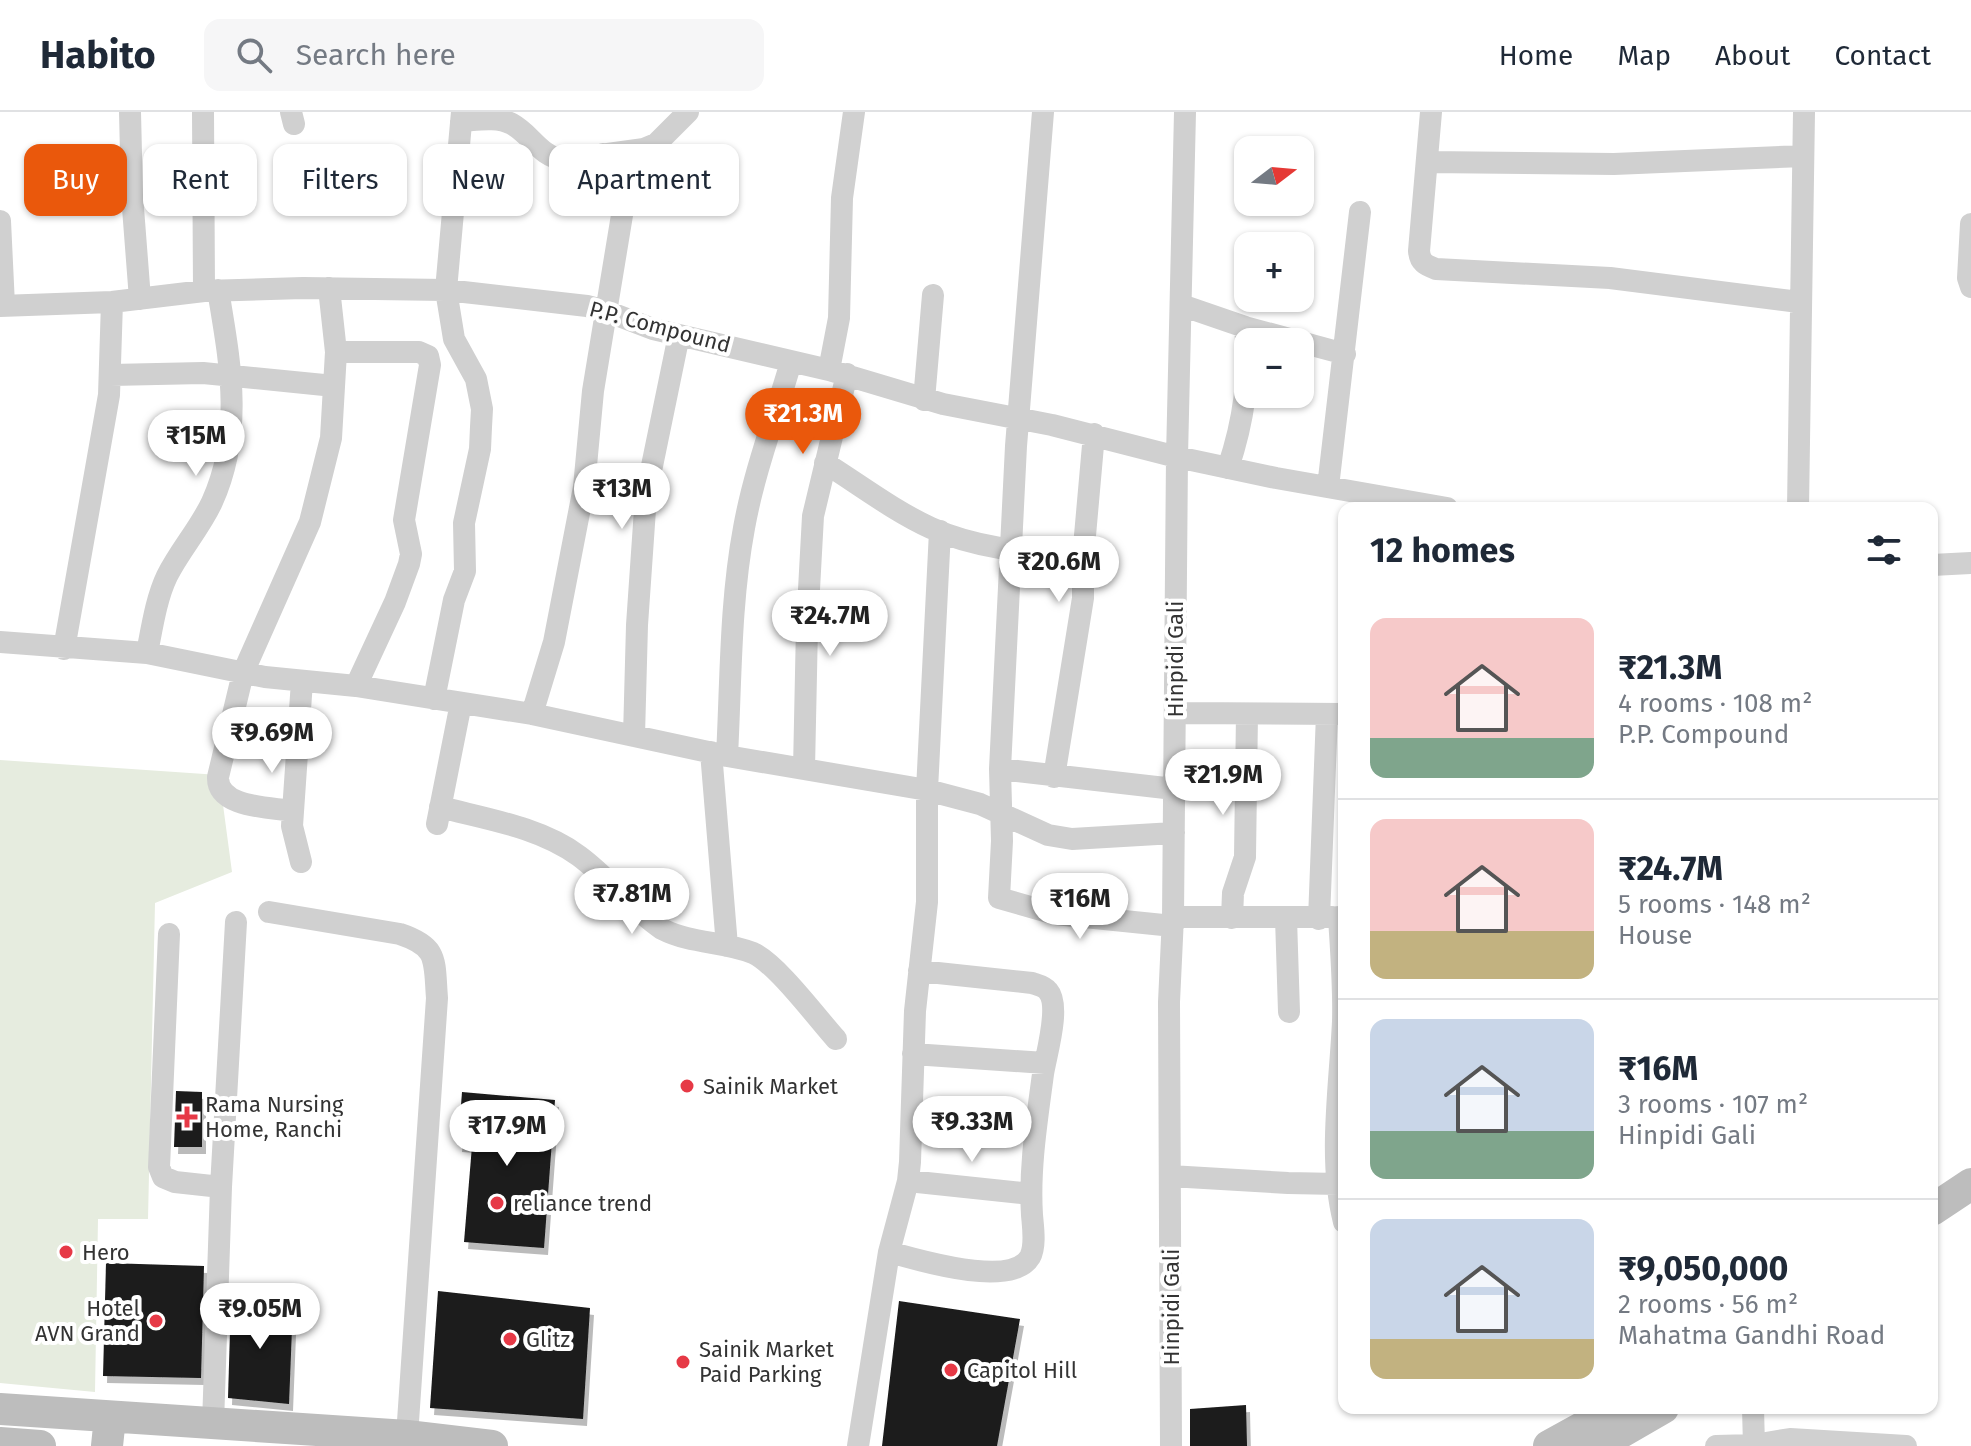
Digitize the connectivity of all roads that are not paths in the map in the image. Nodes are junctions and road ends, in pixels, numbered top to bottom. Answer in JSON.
{"nodes":[{"id":1,"x":130,"y":112,"type":"edge"},
{"id":2,"x":203,"y":112,"type":"edge"},
{"id":3,"x":688,"y":112,"type":"edge"},
{"id":4,"x":854,"y":112,"type":"edge"},
{"id":5,"x":1043,"y":112,"type":"edge"},
{"id":6,"x":1185,"y":112,"type":"edge"},
{"id":7,"x":1431,"y":112,"type":"edge"},
{"id":8,"x":1804,"y":112,"type":"edge"},
{"id":9,"x":462,"y":117,"type":"edge"},
{"id":10,"x":656,"y":144,"type":"edge"},
{"id":11,"x":549,"y":156,"type":"edge"},
{"id":12,"x":1803,"y":156,"type":"junction"},
{"id":13,"x":1427,"y":162,"type":"junction"},
{"id":14,"x":1360,"y":212,"type":"dead end"},
{"id":15,"x":621,"y":216,"type":"edge"},
{"id":16,"x":0,"y":221,"type":"edge"},
{"id":17,"x":1971,"y":224,"type":"edge"},
{"id":18,"x":1971,"y":287,"type":"edge"},
{"id":19,"x":329,"y":288,"type":"junction"},
{"id":20,"x":211,"y":290,"type":"junction"},
{"id":21,"x":446,"y":290,"type":"junction"},
{"id":22,"x":933,"y":295,"type":"dead end"},
{"id":23,"x":140,"y":299,"type":"junction"},
{"id":24,"x":112,"y":302,"type":"junction"},
{"id":25,"x":1799,"y":302,"type":"junction"},
{"id":26,"x":1181,"y":305,"type":"junction"},
{"id":27,"x":2,"y":306,"type":"edge"},
{"id":28,"x":606,"y":311,"type":"junction"},
{"id":29,"x":1245,"y":327,"type":"junction"},
{"id":30,"x":679,"y":335,"type":"junction"},
{"id":31,"x":336,"y":352,"type":"junction"},
{"id":32,"x":1345,"y":354,"type":"junction"},
{"id":33,"x":791,"y":362,"type":"junction"},
{"id":34,"x":838,"y":372,"type":"junction"},
{"id":35,"x":111,"y":375,"type":"junction"},
{"id":36,"x":232,"y":375,"type":"junction"},
{"id":37,"x":334,"y":386,"type":"junction"},
{"id":38,"x":924,"y":400,"type":"junction"},
{"id":39,"x":1018,"y":418,"type":"junction"},
{"id":40,"x":1094,"y":434,"type":"junction"},
{"id":41,"x":1177,"y":457,"type":"junction"},
{"id":42,"x":825,"y":463,"type":"junction"},
{"id":43,"x":1228,"y":468,"type":"junction"},
{"id":44,"x":1328,"y":487,"type":"junction"},
{"id":45,"x":1413,"y":502,"type":"edge"},
{"id":46,"x":1798,"y":502,"type":"edge"},
{"id":47,"x":940,"y":531,"type":"junction"},
{"id":48,"x":1011,"y":549,"type":"junction"},
{"id":49,"x":1083,"y":558,"type":"junction"},
{"id":50,"x":1971,"y":563,"type":"edge"},
{"id":51,"x":1938,"y":565,"type":"edge"},
{"id":52,"x":0,"y":642,"type":"edge"},
{"id":53,"x":64,"y":649,"type":"junction"},
{"id":54,"x":147,"y":653,"type":"junction"},
{"id":55,"x":243,"y":673,"type":"junction"},
{"id":56,"x":302,"y":681,"type":"junction"},
{"id":57,"x":356,"y":686,"type":"junction"},
{"id":58,"x":434,"y":699,"type":"junction"},
{"id":59,"x":461,"y":703,"type":"junction"},
{"id":60,"x":1175,"y":713,"type":"junction"},
{"id":61,"x":532,"y":714,"type":"junction"},
{"id":62,"x":1247,"y":714,"type":"junction"},
{"id":63,"x":1336,"y":714,"type":"edge"},
{"id":64,"x":634,"y":736,"type":"junction"},
{"id":65,"x":719,"y":754,"type":"junction"},
{"id":66,"x":804,"y":769,"type":"junction"},
{"id":67,"x":1000,"y":769,"type":"junction"},
{"id":68,"x":1054,"y":777,"type":"junction"},
{"id":69,"x":1174,"y":789,"type":"junction"},
{"id":70,"x":927,"y":790,"type":"junction"},
{"id":71,"x":292,"y":811,"type":"junction"},
{"id":72,"x":999,"y":811,"type":"junction"},
{"id":73,"x":1174,"y":833,"type":"junction"},
{"id":74,"x":301,"y":862,"type":"dead end"},
{"id":75,"x":269,"y":912,"type":"dead end"},
{"id":76,"x":1334,"y":917,"type":"edge"},
{"id":77,"x":1232,"y":918,"type":"junction"},
{"id":78,"x":1286,"y":918,"type":"junction"},
{"id":79,"x":236,"y":922,"type":"dead end"},
{"id":80,"x":1173,"y":922,"type":"junction"},
{"id":81,"x":169,"y":934,"type":"dead end"},
{"id":82,"x":727,"y":946,"type":"junction"},
{"id":83,"x":1338,"y":957,"type":"edge"},
{"id":84,"x":919,"y":971,"type":"junction"},
{"id":85,"x":1289,"y":1012,"type":"dead end"},
{"id":86,"x":836,"y":1039,"type":"dead end"},
{"id":87,"x":913,"y":1054,"type":"junction"},
{"id":88,"x":1045,"y":1063,"type":"junction"},
{"id":89,"x":1338,"y":1095,"type":"edge"},
{"id":90,"x":1338,"y":1148,"type":"edge"},
{"id":91,"x":1170,"y":1176,"type":"junction"},
{"id":92,"x":908,"y":1181,"type":"junction"},
{"id":93,"x":1338,"y":1184,"type":"edge"},
{"id":94,"x":1971,"y":1184,"type":"edge"},
{"id":95,"x":221,"y":1187,"type":"junction"},
{"id":96,"x":1031,"y":1194,"type":"junction"},
{"id":97,"x":1938,"y":1206,"type":"edge"},
{"id":98,"x":1971,"y":1208,"type":"edge"},
{"id":99,"x":1938,"y":1230,"type":"edge"},
{"id":100,"x":889,"y":1252,"type":"junction"},
{"id":101,"x":0,"y":1409,"type":"edge"},
{"id":102,"x":1607,"y":1414,"type":"edge"},
{"id":103,"x":1653,"y":1414,"type":"edge"},
{"id":104,"x":1753,"y":1414,"type":"edge"},
{"id":105,"x":213,"y":1424,"type":"junction"},
{"id":106,"x":109,"y":1431,"type":"edge"},
{"id":107,"x":407,"y":1436,"type":"junction"},
{"id":108,"x":0,"y":1443,"type":"edge"},
{"id":109,"x":40,"y":1446,"type":"edge"},
{"id":110,"x":492,"y":1446,"type":"edge"},
{"id":111,"x":858,"y":1446,"type":"edge"},
{"id":112,"x":1171,"y":1446,"type":"edge"},
{"id":113,"x":1549,"y":1446,"type":"edge"},
{"id":114,"x":1597,"y":1446,"type":"edge"},
{"id":115,"x":1716,"y":1446,"type":"edge"},
{"id":116,"x":1754,"y":1446,"type":"edge"},
{"id":117,"x":1906,"y":1446,"type":"edge"}],
"edges":[{"from":1,"to":23,"type":"street"},
{"from":2,"to":20,"type":"street"},
{"from":3,"to":10,"type":"street"},
{"from":4,"to":34,"type":"street"},
{"from":5,"to":39,"type":"street"},
{"from":6,"to":26,"type":"street","name":"Hinpidi Gali"},
{"from":7,"to":13,"type":"street"},
{"from":8,"to":12,"type":"street"},
{"from":9,"to":11,"type":"street"},
{"from":9,"to":21,"type":"street"},
{"from":12,"to":13,"type":"street"},
{"from":12,"to":25,"type":"street"},
{"from":13,"to":25,"type":"street"},
{"from":14,"to":32,"type":"street"},
{"from":15,"to":28,"type":"street"},
{"from":16,"to":27,"type":"street"},
{"from":17,"to":18,"type":"street"},
{"from":19,"to":20,"type":"street","name":"P.P. Compound"},
{"from":19,"to":21,"type":"street","name":"P.P. Compound"},
{"from":19,"to":31,"type":"street"},
{"from":20,"to":23,"type":"street","name":"P.P. Compound"},
{"from":20,"to":36,"type":"street"},
{"from":21,"to":28,"type":"street","name":"P.P. Compound"},
{"from":21,"to":58,"type":"street"},
{"from":22,"to":38,"type":"street"},
{"from":23,"to":24,"type":"street","name":"P.P. Compound"},
{"from":24,"to":27,"type":"street","name":"P.P. Compound"},
{"from":24,"to":35,"type":"street"},
{"from":25,"to":46,"type":"street"},
{"from":26,"to":29,"type":"street"},
{"from":26,"to":41,"type":"street","name":"Hinpidi Gali"},
{"from":28,"to":30,"type":"street","name":"P.P. Compound"},
{"from":28,"to":61,"type":"street"},
{"from":29,"to":32,"type":"street"},
{"from":29,"to":43,"type":"street"},
{"from":30,"to":33,"type":"street","name":"P.P. Compound"},
{"from":30,"to":64,"type":"street"},
{"from":31,"to":37,"type":"street"},
{"from":31,"to":57,"type":"street"},
{"from":32,"to":44,"type":"street"},
{"from":33,"to":34,"type":"street","name":"P.P. Compound"},
{"from":33,"to":65,"type":"street"},
{"from":34,"to":38,"type":"street","name":"P.P. Compound"},
{"from":34,"to":42,"type":"street"},
{"from":35,"to":36,"type":"street"},
{"from":35,"to":53,"type":"street"},
{"from":36,"to":37,"type":"street"},
{"from":36,"to":54,"type":"street"},
{"from":37,"to":55,"type":"street"},
{"from":38,"to":39,"type":"street","name":"P.P. Compound"},
{"from":39,"to":40,"type":"street","name":"P.P. Compound"},
{"from":39,"to":48,"type":"street"},
{"from":40,"to":41,"type":"street","name":"P.P. Compound"},
{"from":40,"to":49,"type":"street"},
{"from":41,"to":43,"type":"street","name":"P.P. Compound"},
{"from":41,"to":60,"type":"street","name":"Hinpidi Gali"},
{"from":42,"to":47,"type":"street"},
{"from":42,"to":66,"type":"street"},
{"from":43,"to":44,"type":"street","name":"P.P. Compound"},
{"from":44,"to":45,"type":"street","name":"P.P. Compound"},
{"from":47,"to":48,"type":"street"},
{"from":47,"to":70,"type":"street"},
{"from":48,"to":49,"type":"street"},
{"from":48,"to":67,"type":"street"},
{"from":49,"to":68,"type":"street"},
{"from":50,"to":51,"type":"street"},
{"from":52,"to":53,"type":"street"},
{"from":53,"to":54,"type":"street"},
{"from":54,"to":55,"type":"street"},
{"from":55,"to":56,"type":"street"},
{"from":55,"to":71,"type":"street"},
{"from":56,"to":57,"type":"street"},
{"from":56,"to":71,"type":"street"},
{"from":57,"to":58,"type":"street"},
{"from":58,"to":59,"type":"street"},
{"from":59,"to":61,"type":"street"},
{"from":59,"to":82,"type":"street"},
{"from":60,"to":62,"type":"street"},
{"from":60,"to":69,"type":"street","name":"Hinpidi Gali"},
{"from":61,"to":64,"type":"street"},
{"from":62,"to":63,"type":"street"},
{"from":62,"to":77,"type":"street"},
{"from":63,"to":76,"type":"street"},
{"from":64,"to":65,"type":"street"},
{"from":65,"to":66,"type":"street"},
{"from":65,"to":82,"type":"street"},
{"from":66,"to":70,"type":"street"},
{"from":67,"to":68,"type":"street"},
{"from":67,"to":72,"type":"street"},
{"from":68,"to":69,"type":"street"},
{"from":69,"to":73,"type":"street","name":"Hinpidi Gali"},
{"from":70,"to":72,"type":"street"},
{"from":70,"to":84,"type":"street"},
{"from":71,"to":74,"type":"street"},
{"from":72,"to":73,"type":"street"},
{"from":72,"to":80,"type":"street"},
{"from":73,"to":80,"type":"street","name":"Hinpidi Gali"},
{"from":75,"to":107,"type":"street"},
{"from":76,"to":78,"type":"street"},
{"from":76,"to":83,"type":"street"},
{"from":77,"to":78,"type":"street"},
{"from":77,"to":80,"type":"street"},
{"from":78,"to":85,"type":"street"},
{"from":79,"to":95,"type":"street"},
{"from":80,"to":91,"type":"street","name":"Hinpidi Gali"},
{"from":81,"to":95,"type":"street"},
{"from":82,"to":86,"type":"street"},
{"from":84,"to":87,"type":"street"},
{"from":84,"to":88,"type":"street"},
{"from":87,"to":88,"type":"street"},
{"from":87,"to":92,"type":"street"},
{"from":88,"to":96,"type":"street"},
{"from":89,"to":90,"type":"street"},
{"from":91,"to":93,"type":"street"},
{"from":91,"to":112,"type":"street","name":"Hinpidi Gali"},
{"from":92,"to":96,"type":"street"},
{"from":92,"to":100,"type":"street"},
{"from":94,"to":97,"type":"main road"},
{"from":95,"to":105,"type":"street"},
{"from":96,"to":100,"type":"street"},
{"from":98,"to":99,"type":"main road"},
{"from":100,"to":111,"type":"street"},
{"from":101,"to":106,"type":"main road"},
{"from":102,"to":113,"type":"main road"},
{"from":103,"to":114,"type":"main road"},
{"from":104,"to":116,"type":"street"},
{"from":105,"to":106,"type":"main road"},
{"from":105,"to":107,"type":"main road"},
{"from":107,"to":110,"type":"main road"},
{"from":108,"to":109,"type":"main road"},
{"from":115,"to":116,"type":"street"},
{"from":116,"to":117,"type":"street"}]}
